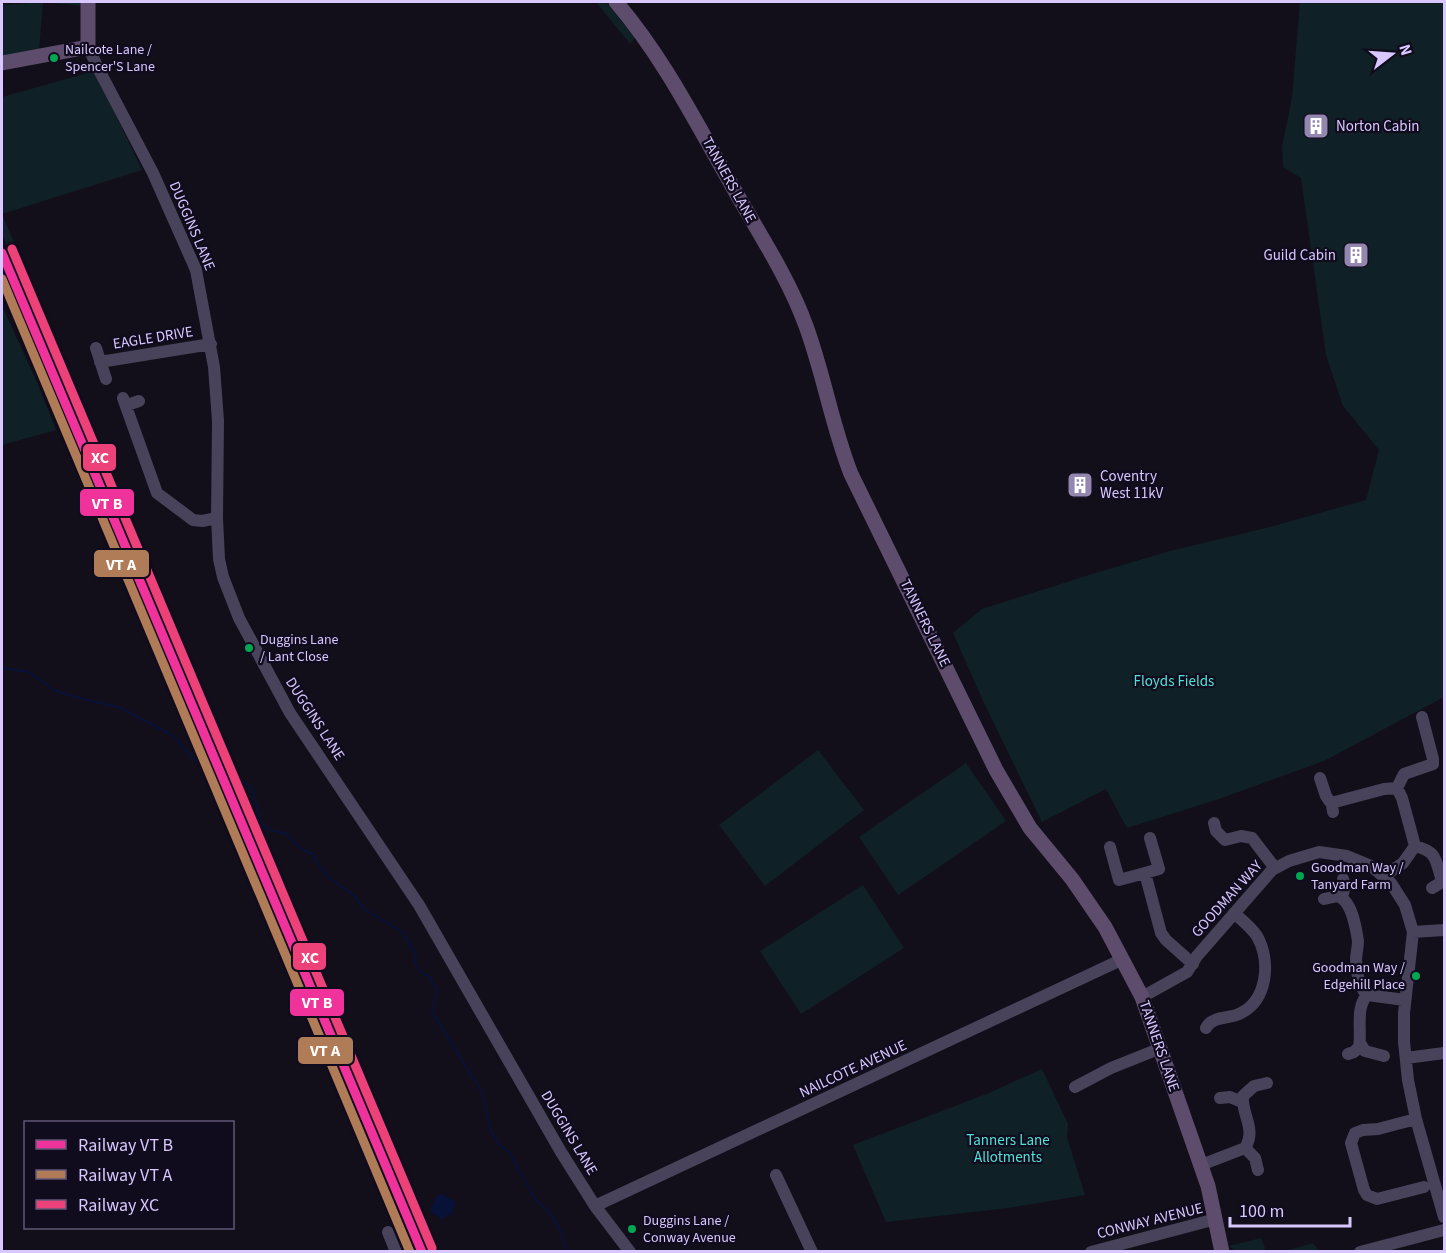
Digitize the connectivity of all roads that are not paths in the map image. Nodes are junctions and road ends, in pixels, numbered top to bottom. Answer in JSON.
{"nodes":[{"id":1,"x":87,"y":2,"type":"edge"},
{"id":2,"x":616,"y":2,"type":"edge"},
{"id":3,"x":88,"y":47,"type":"junction"},
{"id":4,"x":2,"y":63,"type":"edge"},
{"id":5,"x":211,"y":344,"type":"junction"},
{"id":6,"x":96,"y":348,"type":"dead end"},
{"id":7,"x":100,"y":362,"type":"junction"},
{"id":8,"x":106,"y":379,"type":"dead end"},
{"id":9,"x":129,"y":401,"type":"dead end"},
{"id":10,"x":217,"y":518,"type":"junction"},
{"id":11,"x":1422,"y":717,"type":"dead end"},
{"id":12,"x":1320,"y":778,"type":"dead end"},
{"id":13,"x":1397,"y":788,"type":"junction"},
{"id":14,"x":1214,"y":823,"type":"dead end"},
{"id":15,"x":1150,"y":837,"type":"dead end"},
{"id":16,"x":1415,"y":846,"type":"junction"},
{"id":17,"x":1110,"y":847,"type":"dead end"},
{"id":18,"x":1275,"y":868,"type":"junction"},
{"id":19,"x":1144,"y":873,"type":"junction"},
{"id":20,"x":1383,"y":876,"type":"junction"},
{"id":21,"x":1442,"y":876,"type":"edge"},
{"id":22,"x":1343,"y":879,"type":"dead end"},
{"id":23,"x":1432,"y":888,"type":"dead end"},
{"id":24,"x":1342,"y":897,"type":"junction"},
{"id":25,"x":1324,"y":899,"type":"dead end"},
{"id":26,"x":1234,"y":913,"type":"junction"},
{"id":27,"x":1444,"y":930,"type":"edge"},
{"id":28,"x":1413,"y":932,"type":"junction"},
{"id":29,"x":1123,"y":959,"type":"junction"},
{"id":30,"x":1193,"y":964,"type":"junction"},
{"id":31,"x":1367,"y":995,"type":"junction"},
{"id":32,"x":1142,"y":997,"type":"junction"},
{"id":33,"x":1405,"y":1000,"type":"junction"},
{"id":34,"x":1203,"y":1012,"type":"dead end"},
{"id":35,"x":1360,"y":1043,"type":"junction"},
{"id":36,"x":1161,"y":1048,"type":"junction"},
{"id":37,"x":1444,"y":1053,"type":"edge"},
{"id":38,"x":1348,"y":1054,"type":"dead end"},
{"id":39,"x":1384,"y":1056,"type":"dead end"},
{"id":40,"x":1406,"y":1058,"type":"junction"},
{"id":41,"x":1267,"y":1083,"type":"dead end"},
{"id":42,"x":1075,"y":1087,"type":"dead end"},
{"id":43,"x":1220,"y":1098,"type":"dead end"},
{"id":44,"x":1242,"y":1102,"type":"junction"},
{"id":45,"x":1416,"y":1119,"type":"junction"},
{"id":46,"x":1245,"y":1148,"type":"junction"},
{"id":47,"x":1201,"y":1165,"type":"junction"},
{"id":48,"x":1258,"y":1170,"type":"dead end"},
{"id":49,"x":776,"y":1176,"type":"dead end"},
{"id":50,"x":1424,"y":1187,"type":"dead end"},
{"id":51,"x":595,"y":1206,"type":"junction"},
{"id":52,"x":1444,"y":1217,"type":"edge"},
{"id":53,"x":1216,"y":1219,"type":"junction"},
{"id":54,"x":1444,"y":1230,"type":"edge"},
{"id":55,"x":388,"y":1232,"type":"dead end"},
{"id":56,"x":1223,"y":1250,"type":"edge"},
{"id":57,"x":396,"y":1251,"type":"edge"},
{"id":58,"x":630,"y":1251,"type":"edge"},
{"id":59,"x":812,"y":1251,"type":"edge"},
{"id":60,"x":1091,"y":1251,"type":"edge"},
{"id":61,"x":1360,"y":1251,"type":"edge"}],
"edges":[{"from":1,"to":3,"type":"main road"},
{"from":2,"to":29,"type":"main road","name":"TANNERS LANE"},
{"from":3,"to":4,"type":"main road"},
{"from":3,"to":5,"type":"street","name":"DUGGINS LANE"},
{"from":5,"to":7,"type":"street","name":"EAGLE DRIVE"},
{"from":5,"to":10,"type":"street","name":"DUGGINS LANE"},
{"from":6,"to":7,"type":"street","name":"EAGLE DRIVE"},
{"from":7,"to":8,"type":"street","name":"EAGLE DRIVE"},
{"from":9,"to":10,"type":"street"},
{"from":10,"to":51,"type":"street","name":"DUGGINS LANE"},
{"from":11,"to":13,"type":"street"},
{"from":12,"to":13,"type":"street"},
{"from":13,"to":16,"type":"street"},
{"from":14,"to":18,"type":"street"},
{"from":15,"to":19,"type":"street"},
{"from":16,"to":20,"type":"street"},
{"from":16,"to":21,"type":"street"},
{"from":17,"to":19,"type":"street"},
{"from":18,"to":20,"type":"street","name":"GOODMAN WAY"},
{"from":18,"to":26,"type":"street","name":"GOODMAN WAY"},
{"from":19,"to":30,"type":"street"},
{"from":20,"to":28,"type":"street","name":"GOODMAN WAY"},
{"from":21,"to":23,"type":"street"},
{"from":22,"to":24,"type":"street"},
{"from":24,"to":25,"type":"street"},
{"from":24,"to":31,"type":"street"},
{"from":26,"to":30,"type":"street","name":"GOODMAN WAY"},
{"from":26,"to":34,"type":"street"},
{"from":27,"to":28,"type":"street"},
{"from":28,"to":33,"type":"street","name":"GOODMAN WAY"},
{"from":29,"to":32,"type":"main road","name":"TANNERS LANE"},
{"from":29,"to":51,"type":"street","name":"NAILCOTE AVENUE"},
{"from":30,"to":32,"type":"street","name":"GOODMAN WAY"},
{"from":31,"to":33,"type":"street"},
{"from":31,"to":35,"type":"street"},
{"from":32,"to":36,"type":"main road","name":"TANNERS LANE"},
{"from":33,"to":40,"type":"street","name":"GOODMAN WAY"},
{"from":35,"to":38,"type":"street"},
{"from":35,"to":39,"type":"street"},
{"from":36,"to":42,"type":"street"},
{"from":36,"to":47,"type":"main road","name":"TANNERS LANE"},
{"from":37,"to":40,"type":"street"},
{"from":40,"to":45,"type":"street","name":"GOODMAN WAY"},
{"from":41,"to":44,"type":"street"},
{"from":43,"to":44,"type":"street"},
{"from":44,"to":46,"type":"street"},
{"from":45,"to":50,"type":"street"},
{"from":45,"to":52,"type":"street","name":"GOODMAN WAY"},
{"from":46,"to":47,"type":"street"},
{"from":46,"to":48,"type":"street"},
{"from":47,"to":53,"type":"main road","name":"TANNERS LANE"},
{"from":49,"to":59,"type":"street"},
{"from":51,"to":58,"type":"street","name":"DUGGINS LANE"},
{"from":53,"to":56,"type":"main road","name":"TANNERS LANE"},
{"from":53,"to":60,"type":"street","name":"CONWAY AVENUE"},
{"from":54,"to":61,"type":"street"},
{"from":55,"to":57,"type":"street"}]}
